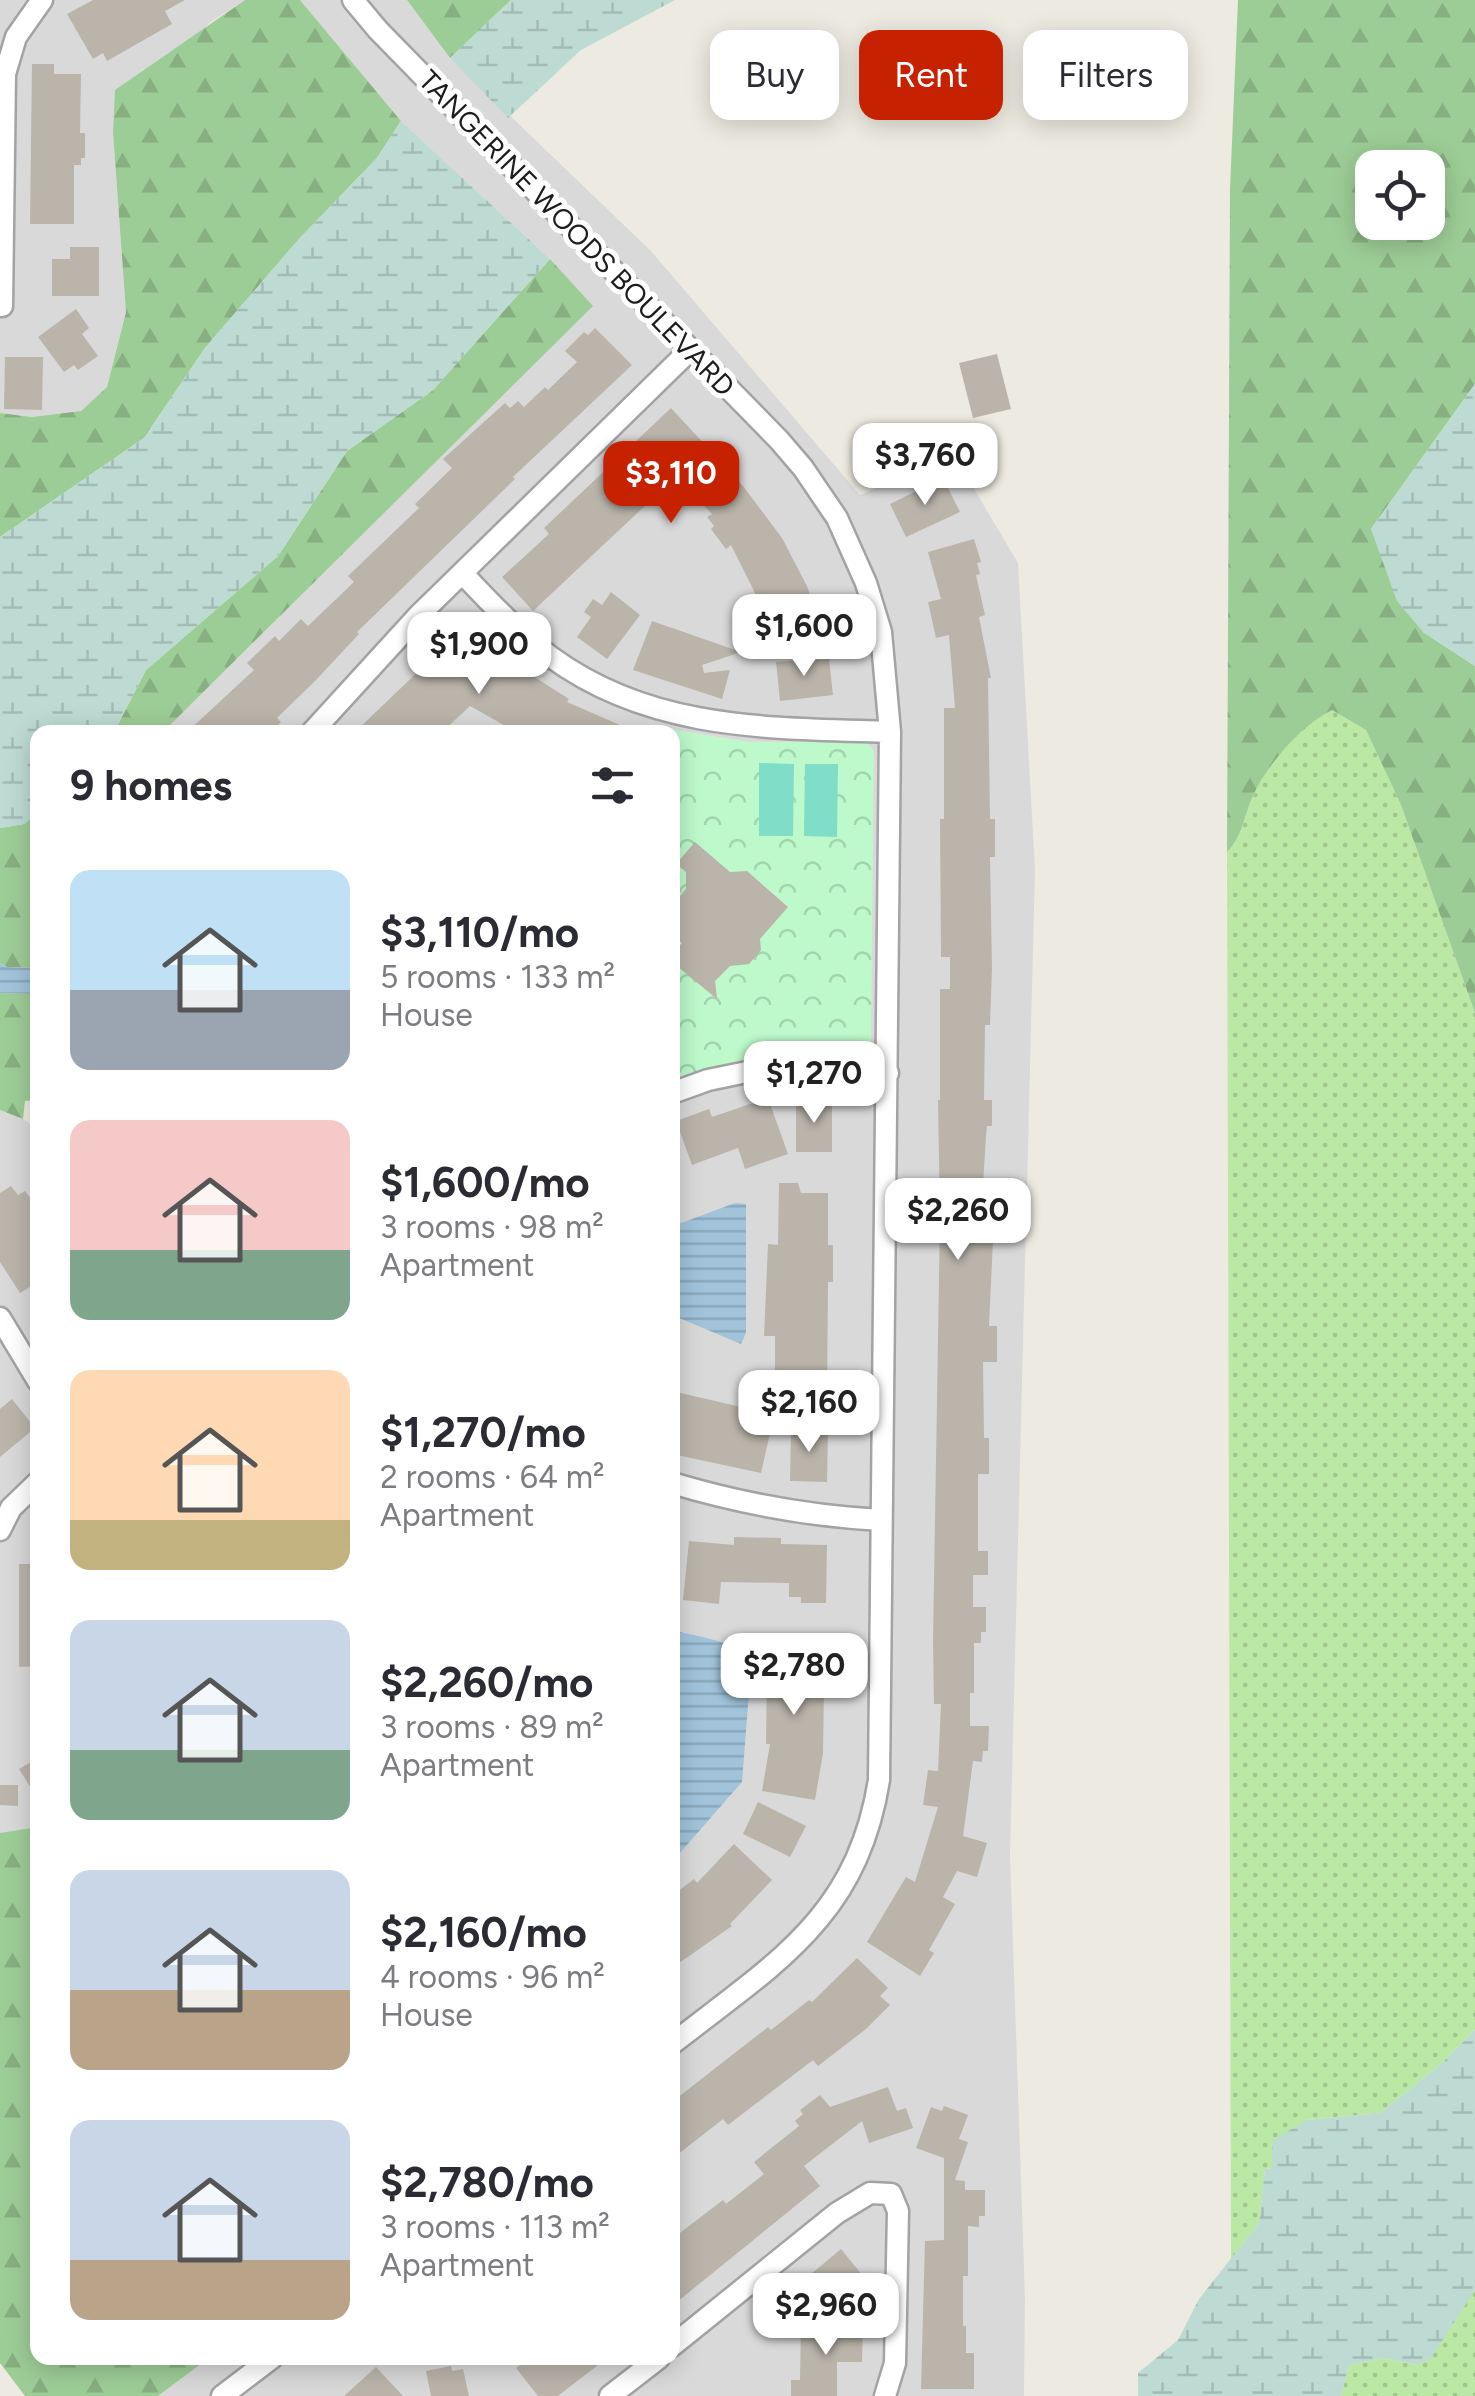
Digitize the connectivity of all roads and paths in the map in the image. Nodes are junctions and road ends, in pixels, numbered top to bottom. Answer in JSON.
{"nodes":[{"id":1,"x":42,"y":0,"type":"edge"},
{"id":2,"x":353,"y":0,"type":"edge"},
{"id":3,"x":2,"y":306,"type":"edge"},
{"id":4,"x":691,"y":348,"type":"junction"},
{"id":5,"x":462,"y":573,"type":"junction"},
{"id":6,"x":319,"y":725,"type":"edge"},
{"id":7,"x":890,"y":732,"type":"junction"},
{"id":8,"x":888,"y":1074,"type":"junction"},
{"id":9,"x":680,"y":1090,"type":"edge"},
{"id":10,"x":0,"y":1318,"type":"edge"},
{"id":11,"x":30,"y":1368,"type":"edge"},
{"id":12,"x":680,"y":1485,"type":"edge"},
{"id":13,"x":30,"y":1490,"type":"edge"},
{"id":14,"x":882,"y":1520,"type":"junction"},
{"id":15,"x":0,"y":1530,"type":"edge"},
{"id":16,"x":680,"y":2038,"type":"edge"},
{"id":17,"x":680,"y":2339,"type":"edge"},
{"id":18,"x":263,"y":2365,"type":"edge"},
{"id":19,"x":650,"y":2365,"type":"edge"},
{"id":20,"x":222,"y":2396,"type":"edge"},
{"id":21,"x":610,"y":2396,"type":"edge"},
{"id":22,"x":885,"y":2396,"type":"edge"}],
"edges":[{"from":1,"to":3,"type":"street"},
{"from":2,"to":4,"type":"street","name":"TANGERINE WOODS BOULEVARD"},
{"from":4,"to":5,"type":"street"},
{"from":4,"to":7,"type":"street","name":"TANGERINE WOODS BOULEVARD"},
{"from":5,"to":6,"type":"street"},
{"from":5,"to":7,"type":"street"},
{"from":7,"to":8,"type":"street","name":"TANGERINE WOODS BOULEVARD"},
{"from":8,"to":9,"type":"street"},
{"from":8,"to":14,"type":"street","name":"TANGERINE WOODS BOULEVARD"},
{"from":10,"to":11,"type":"street"},
{"from":12,"to":14,"type":"street"},
{"from":13,"to":15,"type":"street"},
{"from":14,"to":16,"type":"street","name":"TANGERINE WOODS BOULEVARD"},
{"from":17,"to":22,"type":"street"},
{"from":18,"to":20,"type":"street"},
{"from":19,"to":21,"type":"street"}]}
